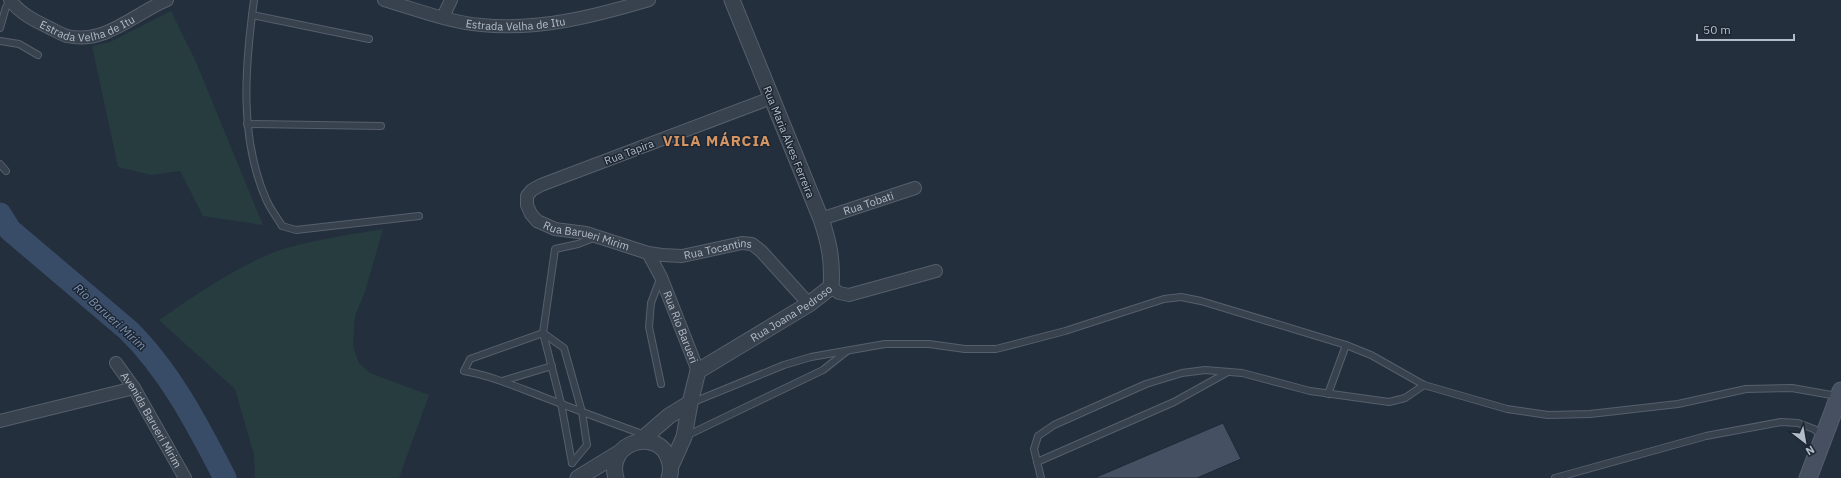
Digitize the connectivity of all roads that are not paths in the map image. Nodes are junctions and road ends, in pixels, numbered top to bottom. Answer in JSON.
{"nodes":[{"id":1,"x":167,"y":0,"type":"edge"},
{"id":2,"x":254,"y":0,"type":"edge"},
{"id":3,"x":384,"y":0,"type":"edge"},
{"id":4,"x":451,"y":0,"type":"edge"},
{"id":5,"x":649,"y":0,"type":"edge"},
{"id":6,"x":732,"y":0,"type":"edge"},
{"id":7,"x":11,"y":1,"type":"edge"},
{"id":8,"x":252,"y":15,"type":"junction"},
{"id":9,"x":443,"y":17,"type":"junction"},
{"id":10,"x":0,"y":28,"type":"edge"},
{"id":11,"x":369,"y":39,"type":"dead end"},
{"id":12,"x":0,"y":41,"type":"edge"},
{"id":13,"x":38,"y":55,"type":"dead end"},
{"id":14,"x":771,"y":98,"type":"junction"},
{"id":15,"x":247,"y":124,"type":"junction"},
{"id":16,"x":381,"y":126,"type":"dead end"},
{"id":17,"x":0,"y":164,"type":"edge"},
{"id":18,"x":6,"y":171,"type":"dead end"},
{"id":19,"x":915,"y":188,"type":"dead end"},
{"id":20,"x":532,"y":190,"type":"joint"},
{"id":21,"x":419,"y":216,"type":"dead end"},
{"id":22,"x":821,"y":219,"type":"junction"},
{"id":23,"x":597,"y":237,"type":"junction"},
{"id":24,"x":648,"y":253,"type":"junction"},
{"id":25,"x":936,"y":271,"type":"dead end"},
{"id":26,"x":661,"y":277,"type":"junction"},
{"id":27,"x":831,"y":287,"type":"junction"},
{"id":28,"x":809,"y":304,"type":"junction"},
{"id":29,"x":543,"y":333,"type":"junction"},
{"id":30,"x":1346,"y":345,"type":"junction"},
{"id":31,"x":848,"y":350,"type":"junction"},
{"id":32,"x":116,"y":363,"type":"dead end"},
{"id":33,"x":552,"y":366,"type":"junction"},
{"id":34,"x":698,"y":372,"type":"junction"},
{"id":35,"x":1228,"y":372,"type":"junction"},
{"id":36,"x":502,"y":382,"type":"junction"},
{"id":37,"x":661,"y":384,"type":"dead end"},
{"id":38,"x":1424,"y":385,"type":"junction"},
{"id":39,"x":134,"y":388,"type":"junction"},
{"id":40,"x":1328,"y":394,"type":"junction"},
{"id":41,"x":1840,"y":394,"type":"edge"},
{"id":42,"x":690,"y":403,"type":"junction"},
{"id":43,"x":561,"y":404,"type":"junction"},
{"id":44,"x":582,"y":412,"type":"junction"},
{"id":45,"x":0,"y":421,"type":"edge"},
{"id":46,"x":684,"y":437,"type":"junction"},
{"id":47,"x":1824,"y":437,"type":"junction"},
{"id":48,"x":643,"y":438,"type":"junction"},
{"id":49,"x":619,"y":453,"type":"junction"},
{"id":50,"x":1037,"y":462,"type":"junction"},
{"id":51,"x":670,"y":472,"type":"edge"},
{"id":52,"x":185,"y":478,"type":"edge"},
{"id":53,"x":578,"y":478,"type":"edge"},
{"id":54,"x":616,"y":478,"type":"edge"},
{"id":55,"x":1041,"y":478,"type":"edge"},
{"id":56,"x":1555,"y":478,"type":"edge"},
{"id":57,"x":1808,"y":478,"type":"edge"}],
"edges":[{"from":1,"to":7,"type":"street","name":"Estrada Velha de Itu"},
{"from":2,"to":8,"type":"lane"},
{"from":3,"to":9,"type":"street","name":"Estrada Velha de Itu"},
{"from":4,"to":9,"type":"street"},
{"from":5,"to":9,"type":"street","name":"Estrada Velha de Itu"},
{"from":6,"to":14,"type":"street","name":"Rua Maria Alves Ferreira"},
{"from":7,"to":10,"type":"lane"},
{"from":8,"to":11,"type":"lane"},
{"from":8,"to":15,"type":"lane"},
{"from":12,"to":13,"type":"lane"},
{"from":14,"to":20,"type":"street","name":"Rua Tapira"},
{"from":14,"to":22,"type":"street","name":"Rua Maria Alves Ferreira"},
{"from":15,"to":16,"type":"lane"},
{"from":15,"to":21,"type":"lane"},
{"from":17,"to":18,"type":"lane"},
{"from":19,"to":22,"type":"street","name":"Rua Tobati"},
{"from":20,"to":23,"type":"street","name":"Rua Barueri Mirim"},
{"from":22,"to":27,"type":"street","name":"Rua Maria Alves Ferreira"},
{"from":23,"to":24,"type":"street","name":"Rua Barueri Mirim"},
{"from":23,"to":29,"type":"lane"},
{"from":24,"to":26,"type":"street","name":"Rua Rio Barueri"},
{"from":24,"to":28,"type":"street","name":"Rua Tocantins"},
{"from":25,"to":27,"type":"street","name":"Rua Joana Pedroso"},
{"from":26,"to":34,"type":"street","name":"Rua Rio Barueri"},
{"from":26,"to":37,"type":"lane"},
{"from":27,"to":28,"type":"street","name":"Rua Joana Pedroso"},
{"from":28,"to":34,"type":"street","name":"Rua Joana Pedroso"},
{"from":29,"to":33,"type":"lane"},
{"from":29,"to":36,"type":"lane"},
{"from":29,"to":44,"type":"lane"},
{"from":30,"to":31,"type":"lane"},
{"from":30,"to":38,"type":"lane"},
{"from":30,"to":40,"type":"lane"},
{"from":31,"to":42,"type":"lane"},
{"from":31,"to":46,"type":"lane"},
{"from":32,"to":39,"type":"street","name":"Avenida Barueri Mirim"},
{"from":33,"to":36,"type":"lane"},
{"from":33,"to":43,"type":"lane"},
{"from":34,"to":42,"type":"street","name":"Rua Rio Barueri"},
{"from":35,"to":40,"type":"lane"},
{"from":35,"to":50,"type":"lane"},
{"from":35,"to":50,"type":"lane"},
{"from":36,"to":43,"type":"lane"},
{"from":38,"to":40,"type":"lane"},
{"from":38,"to":41,"type":"lane"},
{"from":39,"to":45,"type":"street"},
{"from":39,"to":52,"type":"street","name":"Avenida Barueri Mirim"},
{"from":41,"to":47,"type":"main road"},
{"from":42,"to":46,"type":"street","name":"Rua Rio Barueri"},
{"from":42,"to":48,"type":"street"},
{"from":43,"to":44,"type":"lane"},
{"from":43,"to":44,"type":"lane"},
{"from":44,"to":48,"type":"lane"},
{"from":46,"to":51,"type":"street","name":"Rua Rio Barueri"},
{"from":47,"to":56,"type":"lane"},
{"from":47,"to":57,"type":"main road"},
{"from":48,"to":49,"type":"street"},
{"from":48,"to":51,"type":"street"},
{"from":49,"to":53,"type":"street"},
{"from":49,"to":54,"type":"street"},
{"from":50,"to":55,"type":"lane"}]}
